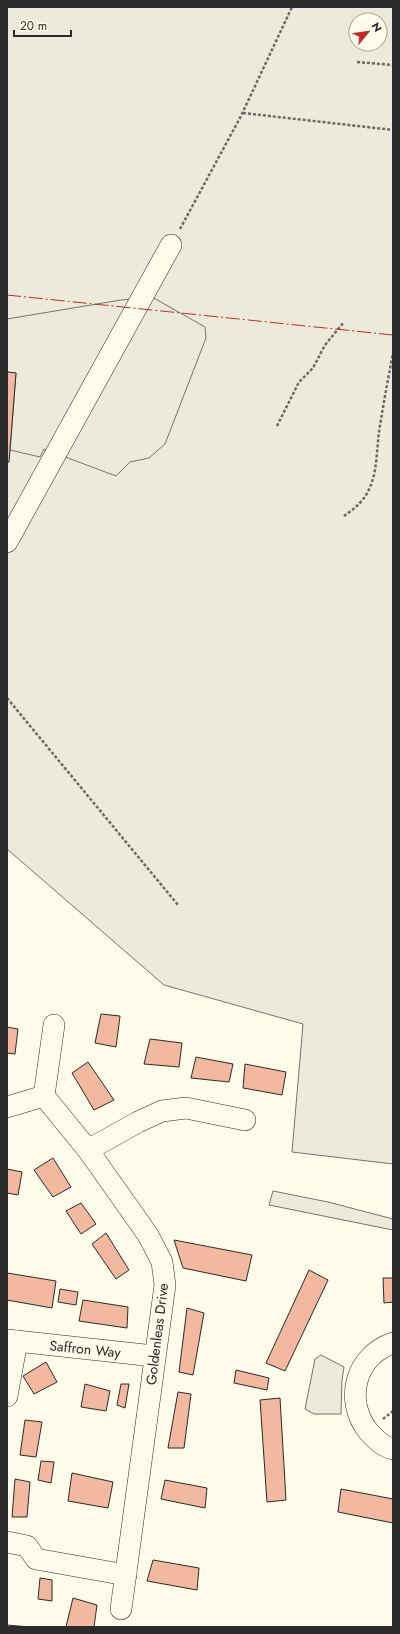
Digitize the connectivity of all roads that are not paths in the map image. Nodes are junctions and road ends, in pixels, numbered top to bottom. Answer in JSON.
{"nodes":[{"id":1,"x":171,"y":245,"type":"road end"},
{"id":2,"x":7,"y":542,"type":"edge"},
{"id":3,"x":54,"y":1025,"type":"dead end"},
{"id":4,"x":44,"y":1096,"type":"junction"},
{"id":5,"x":7,"y":1107,"type":"edge"},
{"id":6,"x":245,"y":1120,"type":"dead end"},
{"id":7,"x":88,"y":1150,"type":"junction"},
{"id":8,"x":12,"y":1340,"type":"edge"},
{"id":9,"x":393,"y":1343,"type":"edge"},
{"id":10,"x":154,"y":1356,"type":"junction"},
{"id":11,"x":7,"y":1396,"type":"edge"},
{"id":12,"x":393,"y":1449,"type":"edge"},
{"id":13,"x":7,"y":1542,"type":"edge"},
{"id":14,"x":126,"y":1575,"type":"junction"},
{"id":15,"x":121,"y":1609,"type":"dead end"}],
"edges":[{"from":1,"to":2,"type":"street"},
{"from":3,"to":4,"type":"street"},
{"from":4,"to":5,"type":"street"},
{"from":4,"to":7,"type":"street","name":"Goldenleas Drive"},
{"from":6,"to":7,"type":"street"},
{"from":7,"to":10,"type":"street","name":"Goldenleas Drive"},
{"from":8,"to":10,"type":"street","name":"Saffron Way"},
{"from":8,"to":11,"type":"street","name":"Saffron Way"},
{"from":9,"to":12,"type":"street"},
{"from":10,"to":14,"type":"street","name":"Goldenleas Drive"},
{"from":13,"to":14,"type":"street"},
{"from":14,"to":15,"type":"street","name":"Goldenleas Drive"}]}
